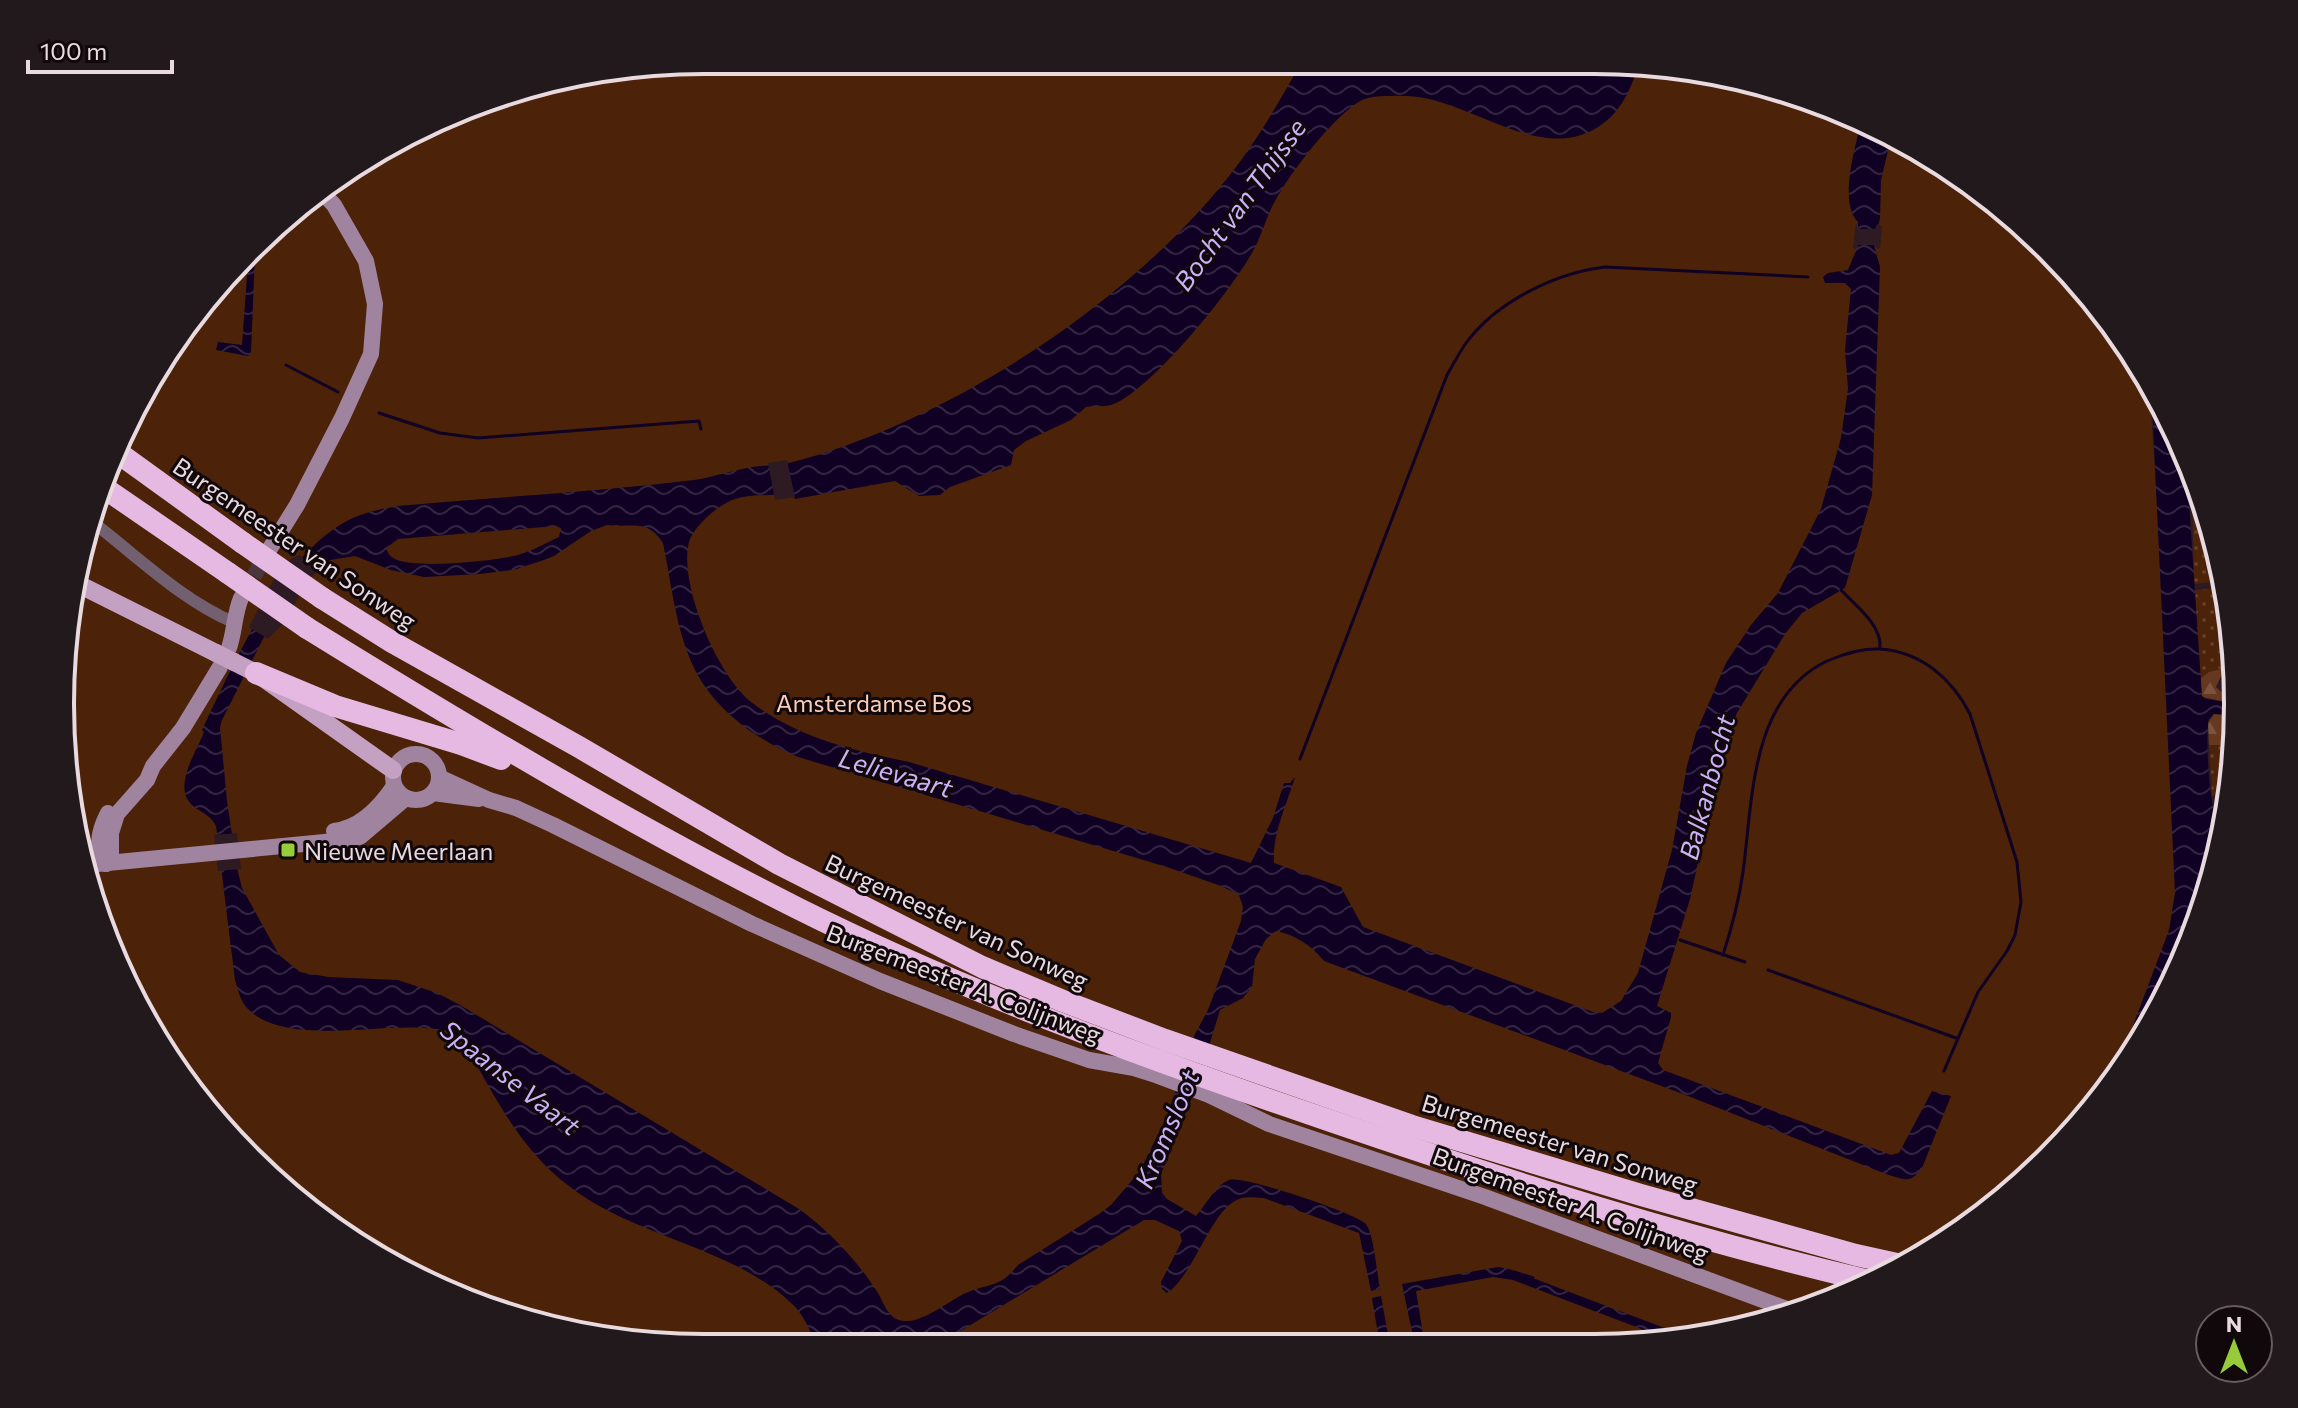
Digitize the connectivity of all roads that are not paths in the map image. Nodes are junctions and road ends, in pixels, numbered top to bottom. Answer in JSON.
{"nodes":[{"id":1,"x":328,"y":198,"type":"edge"},
{"id":2,"x":124,"y":457,"type":"edge"},
{"id":3,"x":110,"y":492,"type":"edge"},
{"id":4,"x":99,"y":527,"type":"edge"},
{"id":5,"x":269,"y":550,"type":"tunnel mouth"},
{"id":6,"x":85,"y":587,"type":"edge"},
{"id":7,"x":241,"y":598,"type":"tunnel mouth"},
{"id":8,"x":233,"y":622,"type":"junction"},
{"id":9,"x":222,"y":656,"type":"junction"},
{"id":10,"x":256,"y":673,"type":"junction"},
{"id":11,"x":439,"y":777,"type":"junction"},
{"id":12,"x":398,"y":785,"type":"junction"},
{"id":13,"x":576,"y":791,"type":"junction"},
{"id":14,"x":433,"y":793,"type":"junction"},
{"id":15,"x":489,"y":800,"type":"junction"},
{"id":16,"x":97,"y":859,"type":"edge"},
{"id":17,"x":1158,"y":1058,"type":"junction"},
{"id":18,"x":1217,"y":1090,"type":"junction"},
{"id":19,"x":1887,"y":1262,"type":"edge"},
{"id":20,"x":1855,"y":1277,"type":"edge"},
{"id":21,"x":1780,"y":1306,"type":"edge"}],
"edges":[{"from":1,"to":5,"type":"street"},
{"from":2,"to":17,"type":"highway","name":"Burgemeester van Sonweg","bridge":true},
{"from":3,"to":13,"type":"highway","name":"Burgemeester van Sonweg","bridge":true},
{"from":4,"to":8,"type":"street"},
{"from":6,"to":9,"type":"main road"},
{"from":7,"to":8,"type":"street"},
{"from":8,"to":9,"type":"street"},
{"from":9,"to":10,"type":"main road","bridge":true},
{"from":9,"to":16,"type":"street"},
{"from":10,"to":12,"type":"main road"},
{"from":10,"to":13,"type":"highway"},
{"from":11,"to":12,"type":"street"},
{"from":11,"to":14,"type":"street"},
{"from":11,"to":15,"type":"street","name":"Burgemeester A. Colijnweg"},
{"from":12,"to":14,"type":"street"},
{"from":12,"to":16,"type":"street"},
{"from":13,"to":17,"type":"highway","name":"Burgemeester van Sonweg"},
{"from":14,"to":15,"type":"street","name":"Burgemeester A. Colijnweg"},
{"from":15,"to":17,"type":"street","name":"Burgemeester A. Colijnweg"},
{"from":17,"to":18,"type":"highway","name":"Burgemeester van Sonweg"},
{"from":17,"to":19,"type":"highway","name":"Burgemeester van Sonweg"},
{"from":18,"to":20,"type":"highway","name":"Burgemeester van Sonweg"},
{"from":18,"to":21,"type":"street","name":"Burgemeester A. Colijnweg"}]}
